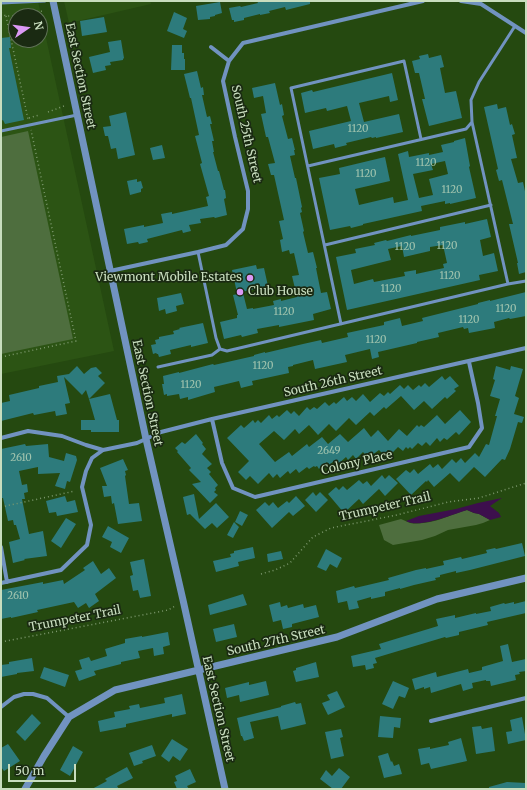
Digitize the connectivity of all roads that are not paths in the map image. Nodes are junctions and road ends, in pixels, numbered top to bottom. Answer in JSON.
{"nodes":[{"id":1,"x":45,"y":1,"type":"edge"},
{"id":2,"x":53,"y":1,"type":"edge"},
{"id":3,"x":423,"y":1,"type":"edge"},
{"id":4,"x":461,"y":1,"type":"edge"},
{"id":5,"x":1,"y":3,"type":"edge"},
{"id":6,"x":515,"y":26,"type":"junction"},
{"id":7,"x":526,"y":33,"type":"edge"},
{"id":8,"x":211,"y":47,"type":"dead end"},
{"id":9,"x":229,"y":61,"type":"junction"},
{"id":10,"x":77,"y":115,"type":"junction"},
{"id":11,"x":472,"y":122,"type":"junction"},
{"id":12,"x":1,"y":131,"type":"edge"},
{"id":13,"x":421,"y":139,"type":"junction"},
{"id":14,"x":308,"y":166,"type":"junction"},
{"id":15,"x":490,"y":205,"type":"junction"},
{"id":16,"x":325,"y":245,"type":"junction"},
{"id":17,"x":198,"y":252,"type":"junction"},
{"id":18,"x":110,"y":271,"type":"junction"},
{"id":19,"x":526,"y":281,"type":"edge"},
{"id":20,"x":508,"y":284,"type":"junction"},
{"id":21,"x":341,"y":324,"type":"junction"},
{"id":22,"x":526,"y":348,"type":"edge"},
{"id":23,"x":220,"y":349,"type":"junction"},
{"id":24,"x":469,"y":362,"type":"junction"},
{"id":25,"x":158,"y":367,"type":"dead end"},
{"id":26,"x":212,"y":419,"type":"junction"},
{"id":27,"x":1,"y":438,"type":"edge"},
{"id":28,"x":146,"y":439,"type":"junction"},
{"id":29,"x":103,"y":450,"type":"junction"},
{"id":30,"x":1,"y":547,"type":"edge"},
{"id":31,"x":526,"y":578,"type":"edge"},
{"id":32,"x":8,"y":582,"type":"junction"},
{"id":33,"x":1,"y":583,"type":"edge"},
{"id":34,"x":198,"y":671,"type":"junction"},
{"id":35,"x":526,"y":698,"type":"edge"},
{"id":36,"x":1,"y":707,"type":"edge"},
{"id":37,"x":69,"y":716,"type":"junction"},
{"id":38,"x":431,"y":721,"type":"dead end"},
{"id":39,"x":25,"y":789,"type":"edge"},
{"id":40,"x":224,"y":789,"type":"edge"}],
"edges":[{"from":1,"to":5,"type":"lane"},
{"from":2,"to":10,"type":"street","name":"East Section Street"},
{"from":3,"to":9,"type":"street","name":"South 25th Street"},
{"from":4,"to":6,"type":"street"},
{"from":6,"to":7,"type":"street"},
{"from":6,"to":11,"type":"lane"},
{"from":8,"to":9,"type":"street"},
{"from":9,"to":17,"type":"street","name":"South 25th Street"},
{"from":10,"to":12,"type":"lane"},
{"from":10,"to":18,"type":"street","name":"East Section Street"},
{"from":11,"to":13,"type":"lane"},
{"from":11,"to":15,"type":"lane"},
{"from":13,"to":14,"type":"lane"},
{"from":13,"to":14,"type":"lane"},
{"from":14,"to":16,"type":"lane"},
{"from":15,"to":16,"type":"lane"},
{"from":15,"to":20,"type":"lane"},
{"from":16,"to":21,"type":"lane"},
{"from":17,"to":18,"type":"street","name":"South 25th Street"},
{"from":17,"to":23,"type":"lane"},
{"from":18,"to":28,"type":"street","name":"East Section Street"},
{"from":19,"to":20,"type":"lane"},
{"from":20,"to":21,"type":"lane"},
{"from":21,"to":23,"type":"lane"},
{"from":22,"to":24,"type":"street","name":"South 26th Street"},
{"from":23,"to":25,"type":"lane"},
{"from":24,"to":26,"type":"street","name":"South 26th Street"},
{"from":24,"to":26,"type":"street","name":"Colony Place"},
{"from":26,"to":28,"type":"street","name":"South 26th Street"},
{"from":27,"to":29,"type":"street"},
{"from":28,"to":29,"type":"street","name":"South 26th Street"},
{"from":28,"to":34,"type":"street","name":"East Section Street"},
{"from":29,"to":32,"type":"street"},
{"from":30,"to":32,"type":"street"},
{"from":31,"to":34,"type":"street","name":"South 27th Street"},
{"from":32,"to":33,"type":"street"},
{"from":34,"to":37,"type":"street","name":"South 27th Street"},
{"from":34,"to":40,"type":"street","name":"East Section Street"},
{"from":35,"to":38,"type":"street"},
{"from":36,"to":37,"type":"street"},
{"from":37,"to":39,"type":"street","name":"South 27th Street"}]}
